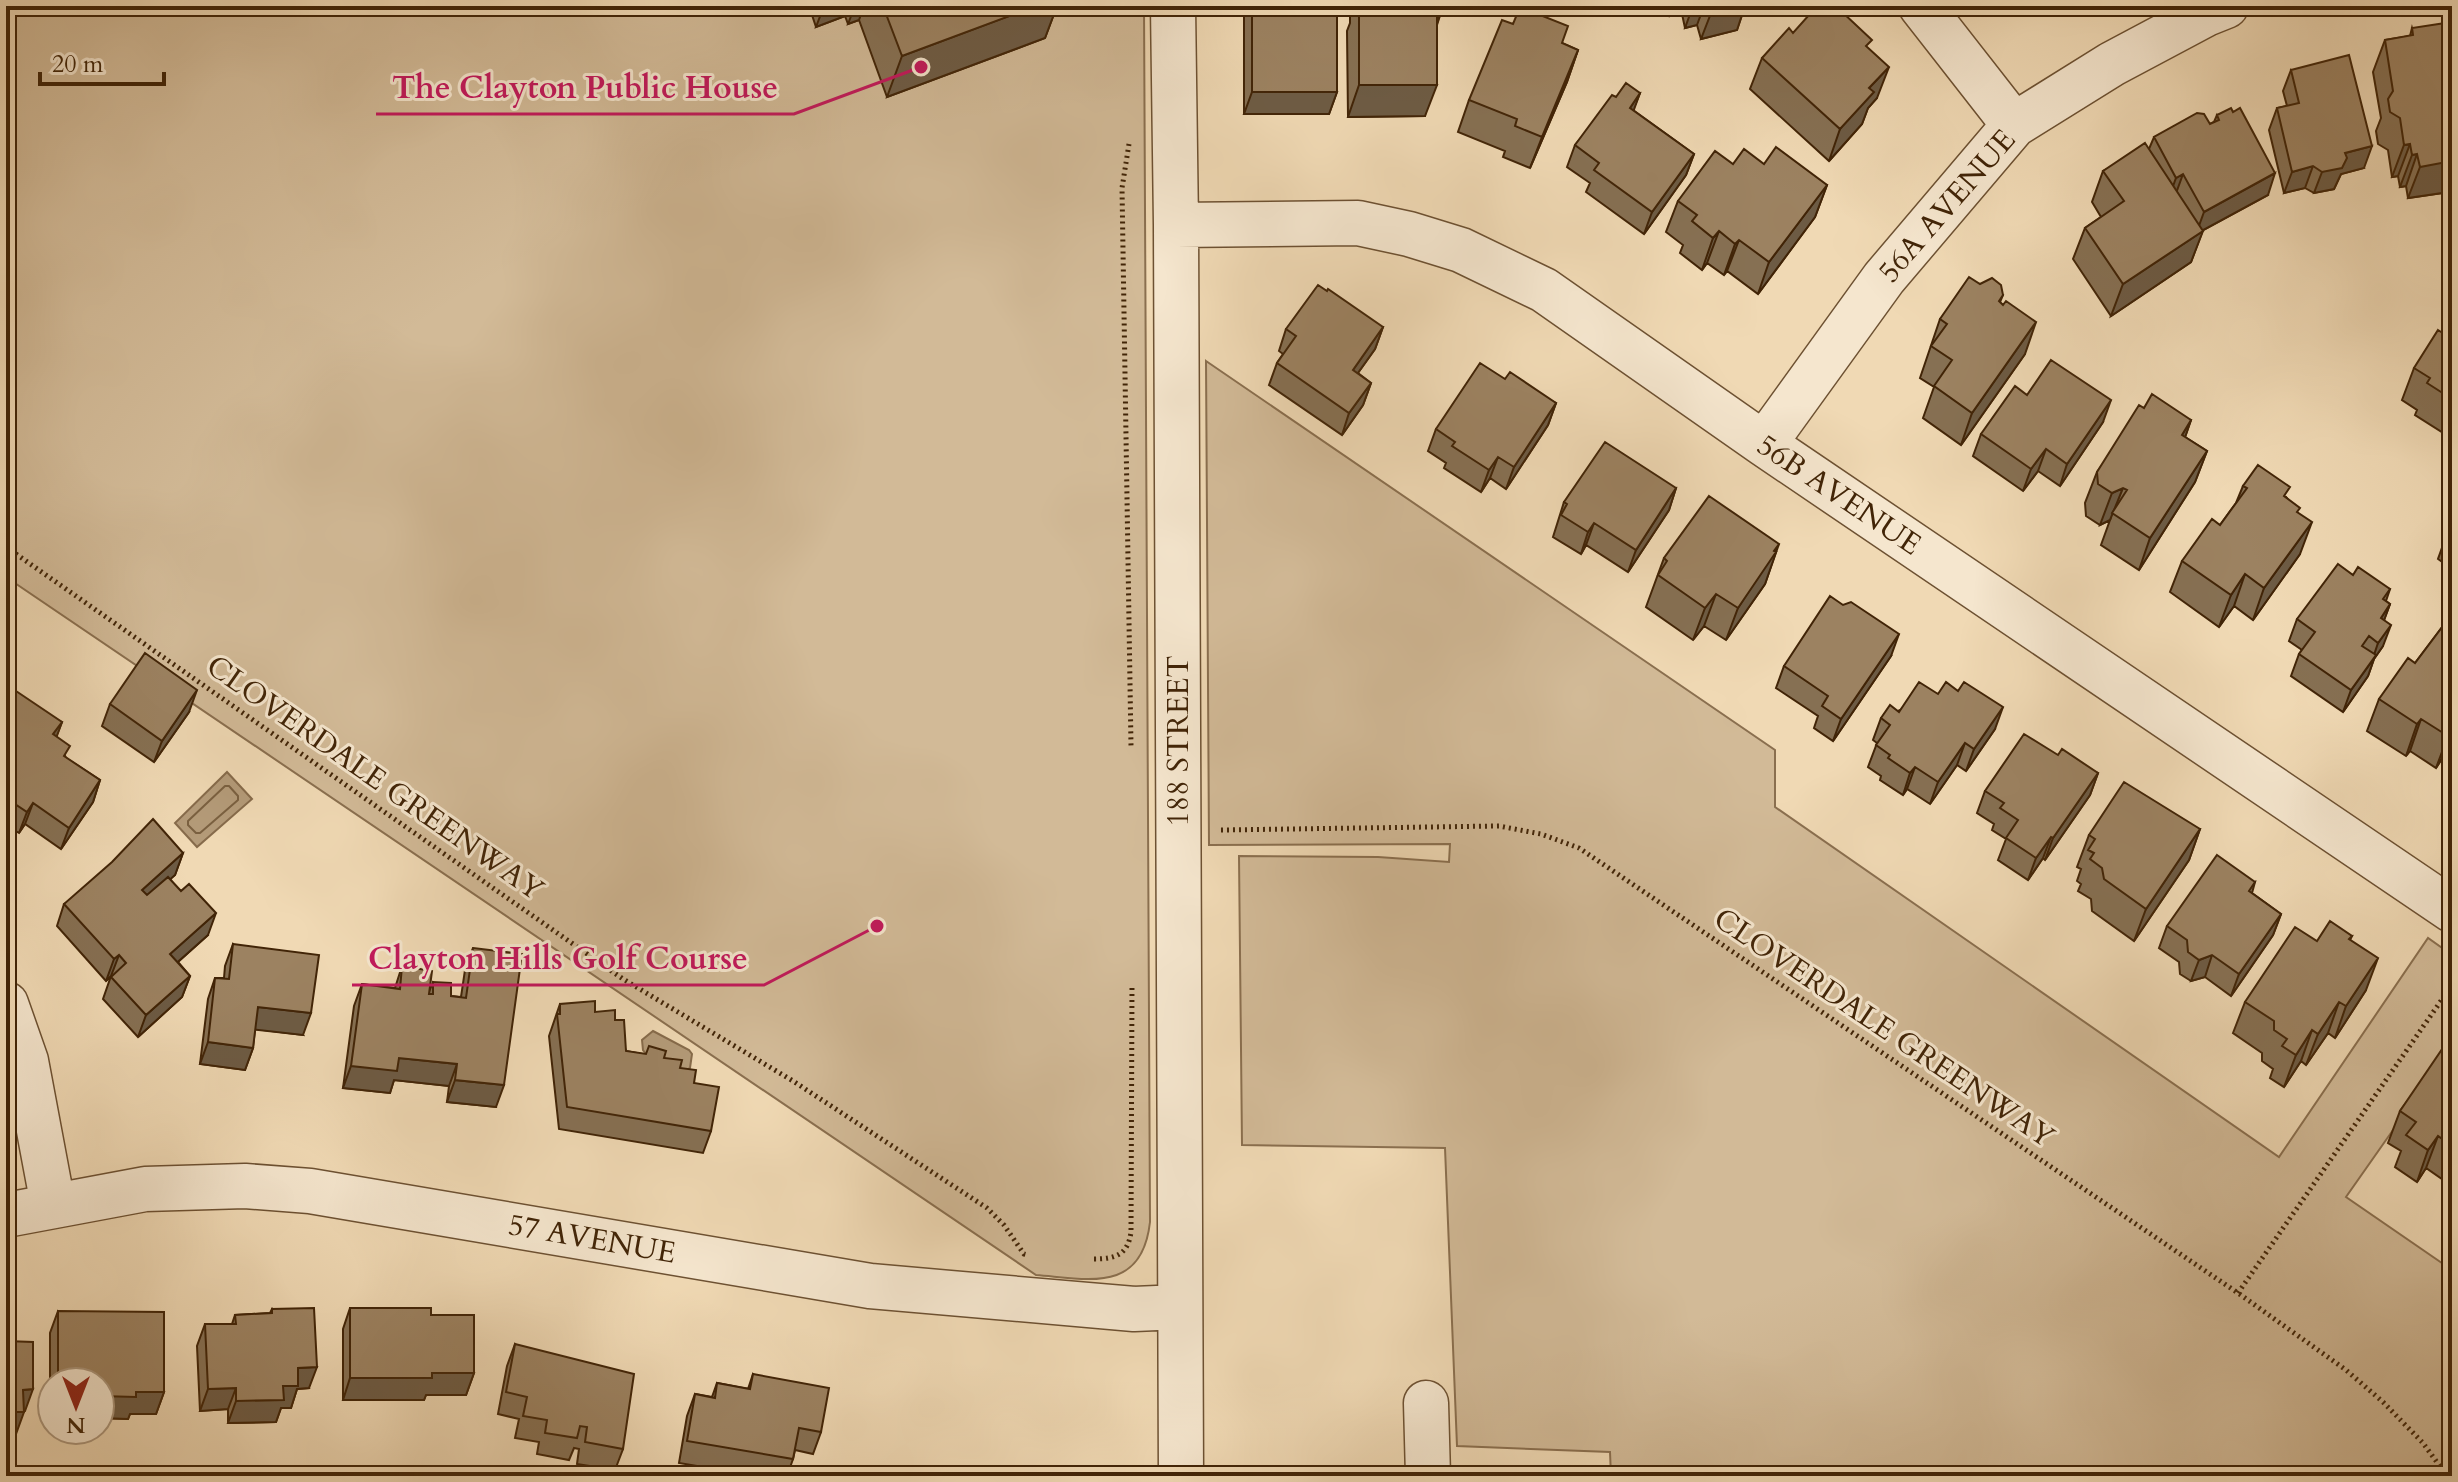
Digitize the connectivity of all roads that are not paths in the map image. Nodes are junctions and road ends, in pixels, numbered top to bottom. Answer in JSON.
{"nodes":[{"id":1,"x":1173,"y":6,"type":"edge"},
{"id":2,"x":1921,"y":6,"type":"edge"},
{"id":3,"x":2226,"y":6,"type":"edge"},
{"id":4,"x":2014,"y":125,"type":"junction"},
{"id":5,"x":1176,"y":225,"type":"junction"},
{"id":6,"x":1764,"y":444,"type":"junction"},
{"id":7,"x":2452,"y":910,"type":"edge"},
{"id":8,"x":6,"y":1004,"type":"edge"},
{"id":9,"x":53,"y":1205,"type":"junction"},
{"id":10,"x":6,"y":1215,"type":"edge"},
{"id":11,"x":1180,"y":1307,"type":"junction"},
{"id":12,"x":1426,"y":1403,"type":"dead end"},
{"id":13,"x":1181,"y":1476,"type":"edge"},
{"id":14,"x":1428,"y":1476,"type":"edge"}],
"edges":[{"from":1,"to":5,"type":"street","name":"188 STREET"},
{"from":2,"to":4,"type":"street"},
{"from":3,"to":4,"type":"street","name":"56A AVENUE"},
{"from":4,"to":6,"type":"street","name":"56A AVENUE"},
{"from":5,"to":6,"type":"street","name":"56B AVENUE"},
{"from":5,"to":11,"type":"street","name":"188 STREET"},
{"from":6,"to":7,"type":"street","name":"56B AVENUE"},
{"from":8,"to":9,"type":"street"},
{"from":9,"to":10,"type":"street","name":"57 AVENUE"},
{"from":9,"to":11,"type":"street","name":"57 AVENUE"},
{"from":11,"to":13,"type":"street","name":"188 STREET"},
{"from":12,"to":14,"type":"street"}]}
